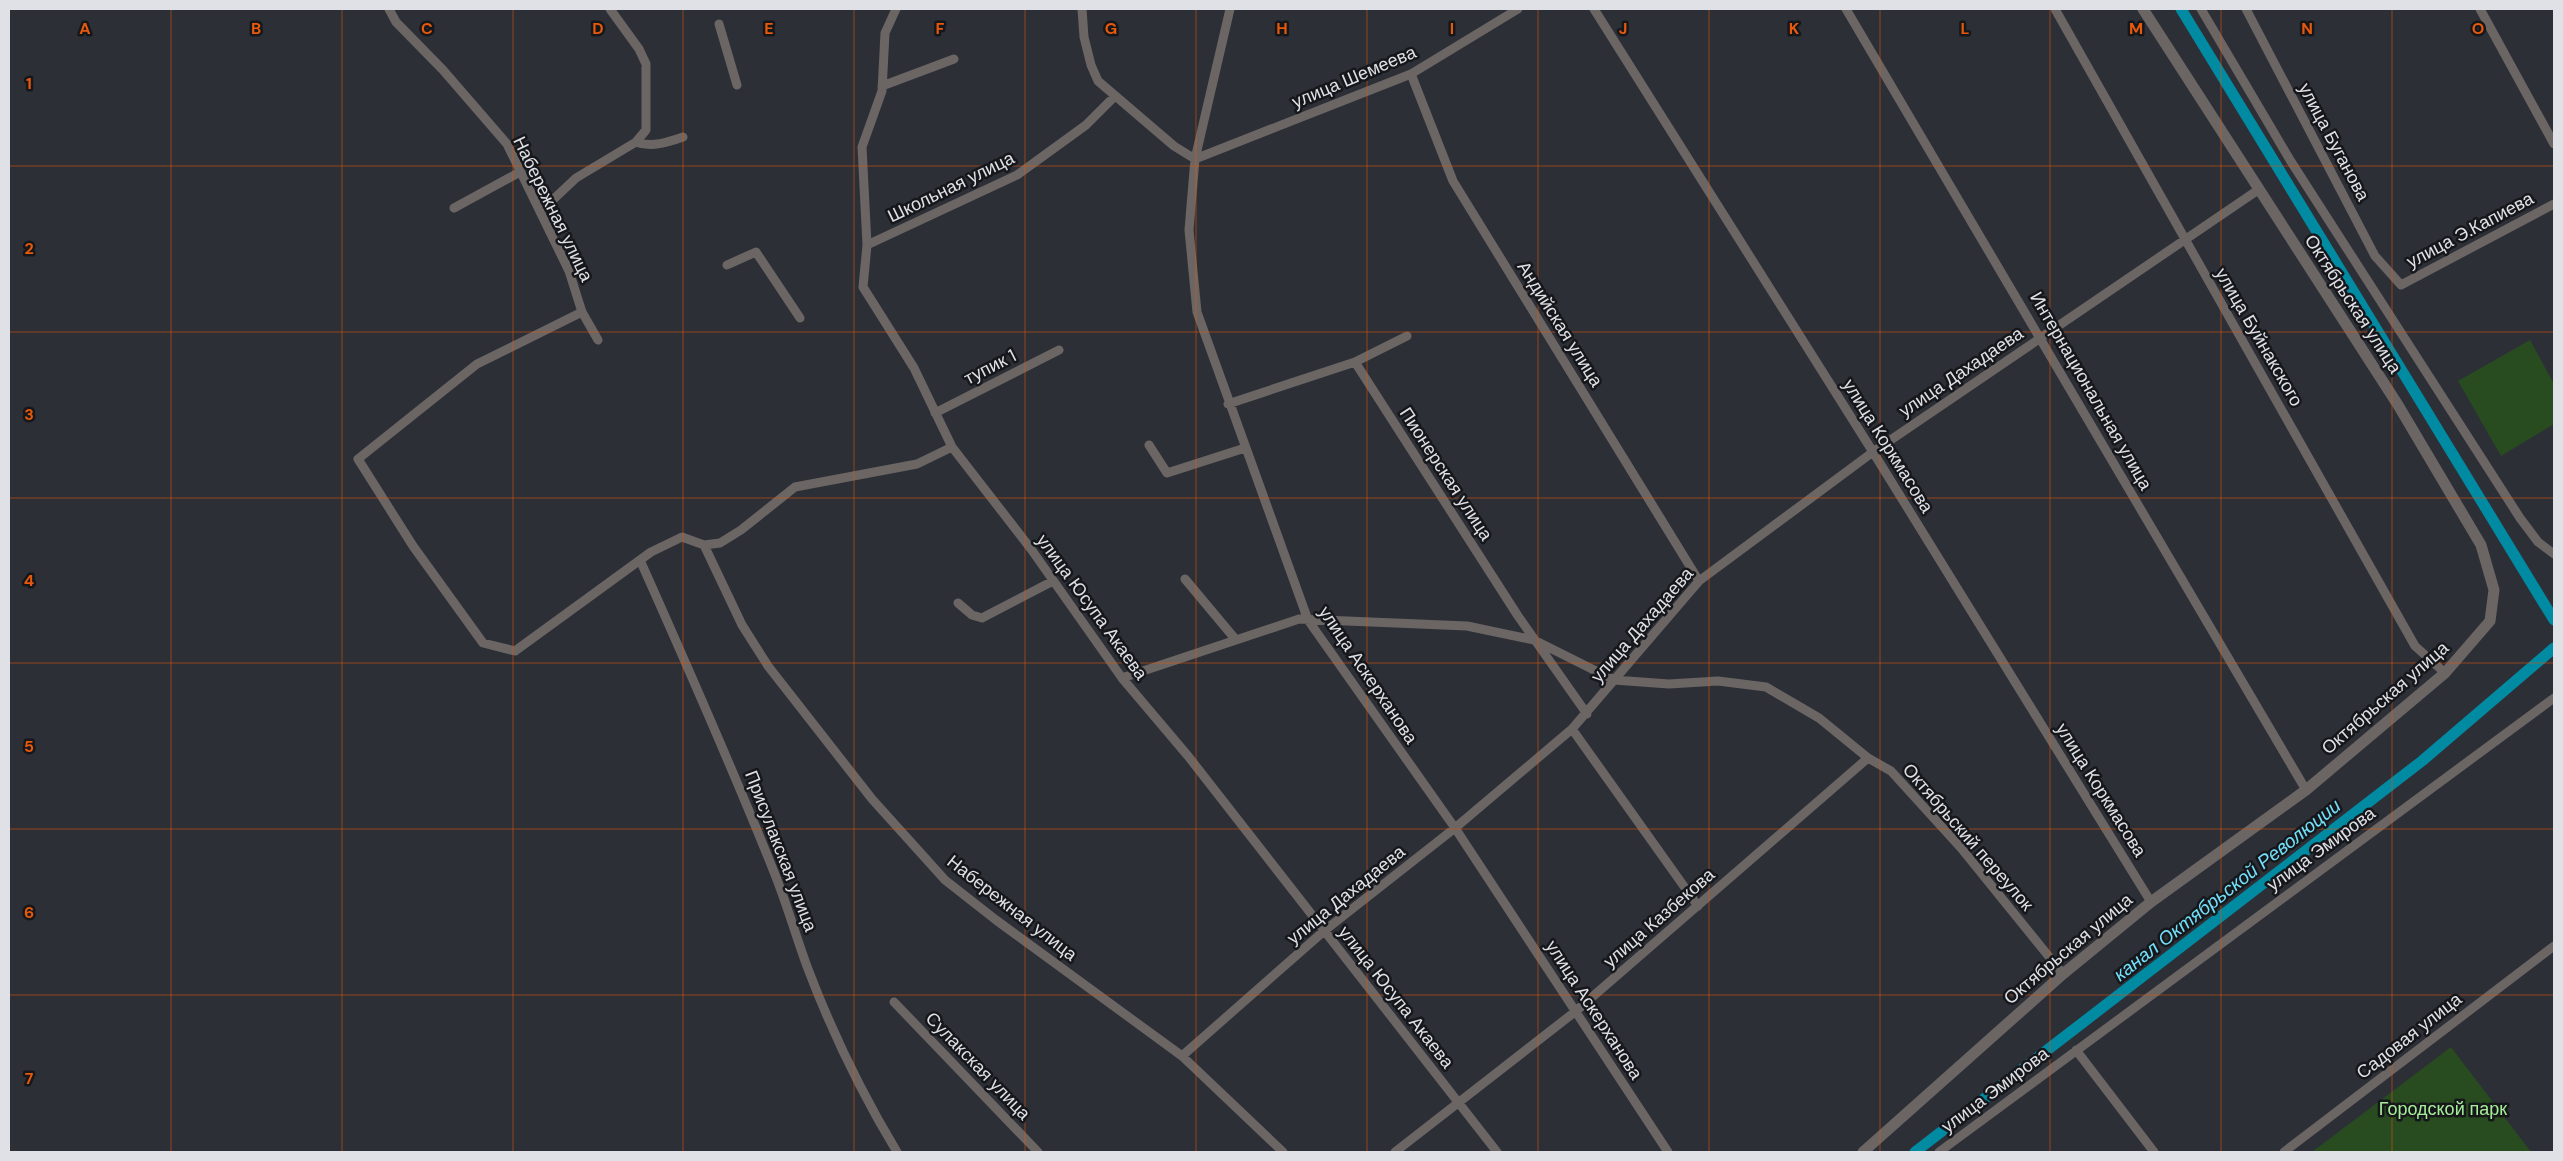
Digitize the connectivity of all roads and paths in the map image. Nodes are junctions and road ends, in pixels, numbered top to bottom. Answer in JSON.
{"nodes":[{"id":1,"x":389,"y":9,"type":"edge"},
{"id":2,"x":610,"y":9,"type":"edge"},
{"id":3,"x":896,"y":9,"type":"edge"},
{"id":4,"x":1082,"y":9,"type":"edge"},
{"id":5,"x":1230,"y":9,"type":"edge"},
{"id":6,"x":1518,"y":9,"type":"edge"},
{"id":7,"x":1594,"y":9,"type":"edge"},
{"id":8,"x":1846,"y":9,"type":"edge"},
{"id":9,"x":2055,"y":9,"type":"edge"},
{"id":10,"x":2142,"y":9,"type":"edge"},
{"id":11,"x":2201,"y":9,"type":"edge"},
{"id":12,"x":2246,"y":9,"type":"edge"},
{"id":13,"x":2480,"y":9,"type":"edge"},
{"id":14,"x":719,"y":24,"type":"dead end"},
{"id":15,"x":954,"y":59,"type":"dead end"},
{"id":16,"x":1411,"y":74,"type":"junction"},
{"id":17,"x":737,"y":85,"type":"dead end"},
{"id":18,"x":882,"y":86,"type":"junction"},
{"id":19,"x":1115,"y":96,"type":"junction"},
{"id":20,"x":684,"y":136,"type":"dead end"},
{"id":21,"x":636,"y":142,"type":"junction"},
{"id":22,"x":2554,"y":144,"type":"edge"},
{"id":23,"x":1195,"y":159,"type":"junction"},
{"id":24,"x":520,"y":172,"type":"junction"},
{"id":25,"x":2258,"y":190,"type":"junction"},
{"id":26,"x":2554,"y":204,"type":"edge"},
{"id":27,"x":454,"y":208,"type":"dead end"},
{"id":28,"x":540,"y":212,"type":"junction"},
{"id":29,"x":2185,"y":240,"type":"junction"},
{"id":30,"x":867,"y":245,"type":"junction"},
{"id":31,"x":727,"y":265,"type":"dead end"},
{"id":32,"x":2401,"y":285,"type":"joint"},
{"id":33,"x":582,"y":312,"type":"junction"},
{"id":34,"x":800,"y":318,"type":"dead end"},
{"id":35,"x":1407,"y":336,"type":"dead end"},
{"id":36,"x":2041,"y":338,"type":"junction"},
{"id":37,"x":598,"y":340,"type":"dead end"},
{"id":38,"x":1059,"y":350,"type":"dead end"},
{"id":39,"x":1355,"y":362,"type":"junction"},
{"id":40,"x":1228,"y":404,"type":"junction"},
{"id":41,"x":935,"y":413,"type":"junction"},
{"id":42,"x":1149,"y":445,"type":"dead end"},
{"id":43,"x":952,"y":447,"type":"junction"},
{"id":44,"x":1245,"y":448,"type":"junction"},
{"id":45,"x":1873,"y":452,"type":"junction"},
{"id":46,"x":704,"y":545,"type":"junction"},
{"id":47,"x":2554,"y":554,"type":"edge"},
{"id":48,"x":640,"y":560,"type":"junction"},
{"id":49,"x":1185,"y":579,"type":"dead end"},
{"id":50,"x":1053,"y":580,"type":"junction"},
{"id":51,"x":1699,"y":581,"type":"junction"},
{"id":52,"x":958,"y":603,"type":"dead end"},
{"id":53,"x":1308,"y":620,"type":"junction"},
{"id":54,"x":1236,"y":640,"type":"junction"},
{"id":55,"x":1534,"y":640,"type":"junction"},
{"id":56,"x":2445,"y":672,"type":"junction"},
{"id":57,"x":1122,"y":678,"type":"junction"},
{"id":58,"x":1614,"y":680,"type":"junction"},
{"id":59,"x":2554,"y":698,"type":"edge"},
{"id":60,"x":1587,"y":714,"type":"junction"},
{"id":61,"x":1572,"y":729,"type":"junction"},
{"id":62,"x":1868,"y":758,"type":"junction"},
{"id":63,"x":2306,"y":790,"type":"junction"},
{"id":64,"x":1455,"y":828,"type":"junction"},
{"id":65,"x":2152,"y":902,"type":"junction"},
{"id":66,"x":1698,"y":906,"type":"junction"},
{"id":67,"x":1324,"y":931,"type":"junction"},
{"id":68,"x":2554,"y":946,"type":"edge"},
{"id":69,"x":2063,"y":974,"type":"junction"},
{"id":70,"x":894,"y":1002,"type":"dead end"},
{"id":71,"x":1576,"y":1011,"type":"junction"},
{"id":72,"x":2076,"y":1050,"type":"junction"},
{"id":73,"x":1182,"y":1056,"type":"junction"},
{"id":74,"x":1458,"y":1102,"type":"junction"},
{"id":75,"x":897,"y":1152,"type":"edge"},
{"id":76,"x":1038,"y":1152,"type":"edge"},
{"id":77,"x":1283,"y":1152,"type":"edge"},
{"id":78,"x":1395,"y":1152,"type":"edge"},
{"id":79,"x":1497,"y":1152,"type":"edge"},
{"id":80,"x":1668,"y":1152,"type":"edge"},
{"id":81,"x":1863,"y":1152,"type":"edge"},
{"id":82,"x":1939,"y":1152,"type":"edge"},
{"id":83,"x":2154,"y":1152,"type":"edge"},
{"id":84,"x":2284,"y":1152,"type":"edge"}],
"edges":[{"from":1,"to":24,"type":"street","name":"Набережная улица"},
{"from":2,"to":21,"type":"street"},
{"from":3,"to":18,"type":"street","name":"улица Юсупа Акаева"},
{"from":4,"to":19,"type":"street"},
{"from":5,"to":23,"type":"street","name":"улица Аскерханова"},
{"from":6,"to":16,"type":"street","name":"улица Шемеева"},
{"from":7,"to":45,"type":"street","name":"улица Коркмасова"},
{"from":8,"to":36,"type":"street","name":"Интернациональная улица"},
{"from":9,"to":29,"type":"street","name":"улица Буйнакского"},
{"from":10,"to":25,"type":"street","name":"Октябрьская улица"},
{"from":11,"to":47,"type":"street"},
{"from":12,"to":32,"type":"street","name":"улица Буганова"},
{"from":13,"to":22,"type":"street"},
{"from":14,"to":17,"type":"street"},
{"from":15,"to":18,"type":"street"},
{"from":16,"to":23,"type":"street","name":"улица Шемеева"},
{"from":16,"to":51,"type":"street","name":"Андийская улица"},
{"from":18,"to":30,"type":"street","name":"улица Юсупа Акаева"},
{"from":19,"to":23,"type":"street"},
{"from":19,"to":30,"type":"street","name":"Школьная улица"},
{"from":20,"to":21,"type":"street"},
{"from":21,"to":28,"type":"street"},
{"from":23,"to":40,"type":"street","name":"улица Аскерханова"},
{"from":24,"to":27,"type":"street"},
{"from":24,"to":28,"type":"street","name":"Набережная улица"},
{"from":25,"to":29,"type":"street","name":"улица Дахадаева"},
{"from":25,"to":56,"type":"street","name":"Октябрьская улица"},
{"from":26,"to":32,"type":"street","name":"улица Э.Капиева"},
{"from":28,"to":33,"type":"street","name":"Набережная улица"},
{"from":29,"to":36,"type":"street","name":"улица Дахадаева"},
{"from":29,"to":56,"type":"street","name":"улица Буйнакского"},
{"from":30,"to":41,"type":"street","name":"улица Юсупа Акаева"},
{"from":31,"to":34,"type":"street"},
{"from":33,"to":37,"type":"street","name":"Набережная улица"},
{"from":33,"to":48,"type":"street"},
{"from":35,"to":39,"type":"street"},
{"from":36,"to":45,"type":"street","name":"улица Дахадаева"},
{"from":36,"to":63,"type":"street","name":"Интернациональная улица"},
{"from":38,"to":41,"type":"street","name":"тупик 1"},
{"from":39,"to":40,"type":"street"},
{"from":39,"to":55,"type":"street","name":"Пионерская улица"},
{"from":40,"to":44,"type":"street","name":"улица Аскерханова"},
{"from":41,"to":43,"type":"street","name":"улица Юсупа Акаева"},
{"from":42,"to":44,"type":"street"},
{"from":43,"to":46,"type":"street"},
{"from":43,"to":50,"type":"street","name":"улица Юсупа Акаева"},
{"from":44,"to":53,"type":"street","name":"улица Аскерханова"},
{"from":45,"to":51,"type":"street","name":"улица Дахадаева"},
{"from":45,"to":65,"type":"street","name":"улица Коркмасова"},
{"from":46,"to":48,"type":"street"},
{"from":46,"to":73,"type":"street","name":"Набережная улица"},
{"from":48,"to":75,"type":"street","name":"Присулакская улица"},
{"from":49,"to":54,"type":"street"},
{"from":50,"to":52,"type":"street"},
{"from":50,"to":57,"type":"street","name":"улица Юсупа Акаева"},
{"from":51,"to":58,"type":"street","name":"улица Дахадаева"},
{"from":53,"to":54,"type":"street","name":"Октябрьский переулок"},
{"from":53,"to":55,"type":"street","name":"Октябрьский переулок"},
{"from":53,"to":64,"type":"street","name":"улица Аскерханова"},
{"from":54,"to":57,"type":"street","name":"Октябрьский переулок"},
{"from":55,"to":58,"type":"street","name":"Октябрьский переулок"},
{"from":55,"to":60,"type":"street","name":"Пионерская улица"},
{"from":56,"to":63,"type":"street","name":"Октябрьская улица"},
{"from":57,"to":67,"type":"street","name":"улица Юсупа Акаева"},
{"from":58,"to":60,"type":"street","name":"улица Дахадаева"},
{"from":58,"to":62,"type":"street","name":"Октябрьский переулок"},
{"from":59,"to":72,"type":"street","name":"улица Эмирова"},
{"from":60,"to":61,"type":"street","name":"улица Дахадаева"},
{"from":61,"to":64,"type":"street","name":"улица Дахадаева"},
{"from":61,"to":66,"type":"street"},
{"from":62,"to":66,"type":"street","name":"улица Казбекова"},
{"from":62,"to":69,"type":"street","name":"Октябрьский переулок"},
{"from":63,"to":65,"type":"street","name":"Октябрьская улица"},
{"from":64,"to":67,"type":"street","name":"улица Дахадаева"},
{"from":64,"to":71,"type":"street","name":"улица Аскерханова"},
{"from":65,"to":69,"type":"street","name":"Октябрьская улица"},
{"from":66,"to":71,"type":"street","name":"улица Казбекова"},
{"from":67,"to":73,"type":"street","name":"улица Дахадаева"},
{"from":67,"to":74,"type":"street","name":"улица Юсупа Акаева"},
{"from":68,"to":84,"type":"street","name":"Садовая улица"},
{"from":69,"to":81,"type":"street","name":"Октябрьская улица"},
{"from":70,"to":76,"type":"street","name":"Сулакская улица"},
{"from":71,"to":74,"type":"street","name":"улица Казбекова"},
{"from":71,"to":80,"type":"street","name":"улица Аскерханова"},
{"from":72,"to":82,"type":"street","name":"улица Эмирова"},
{"from":72,"to":83,"type":"street"},
{"from":73,"to":77,"type":"street","name":"Набережная улица"},
{"from":74,"to":78,"type":"street","name":"улица Казбекова"},
{"from":74,"to":79,"type":"street","name":"улица Юсупа Акаева"}]}
